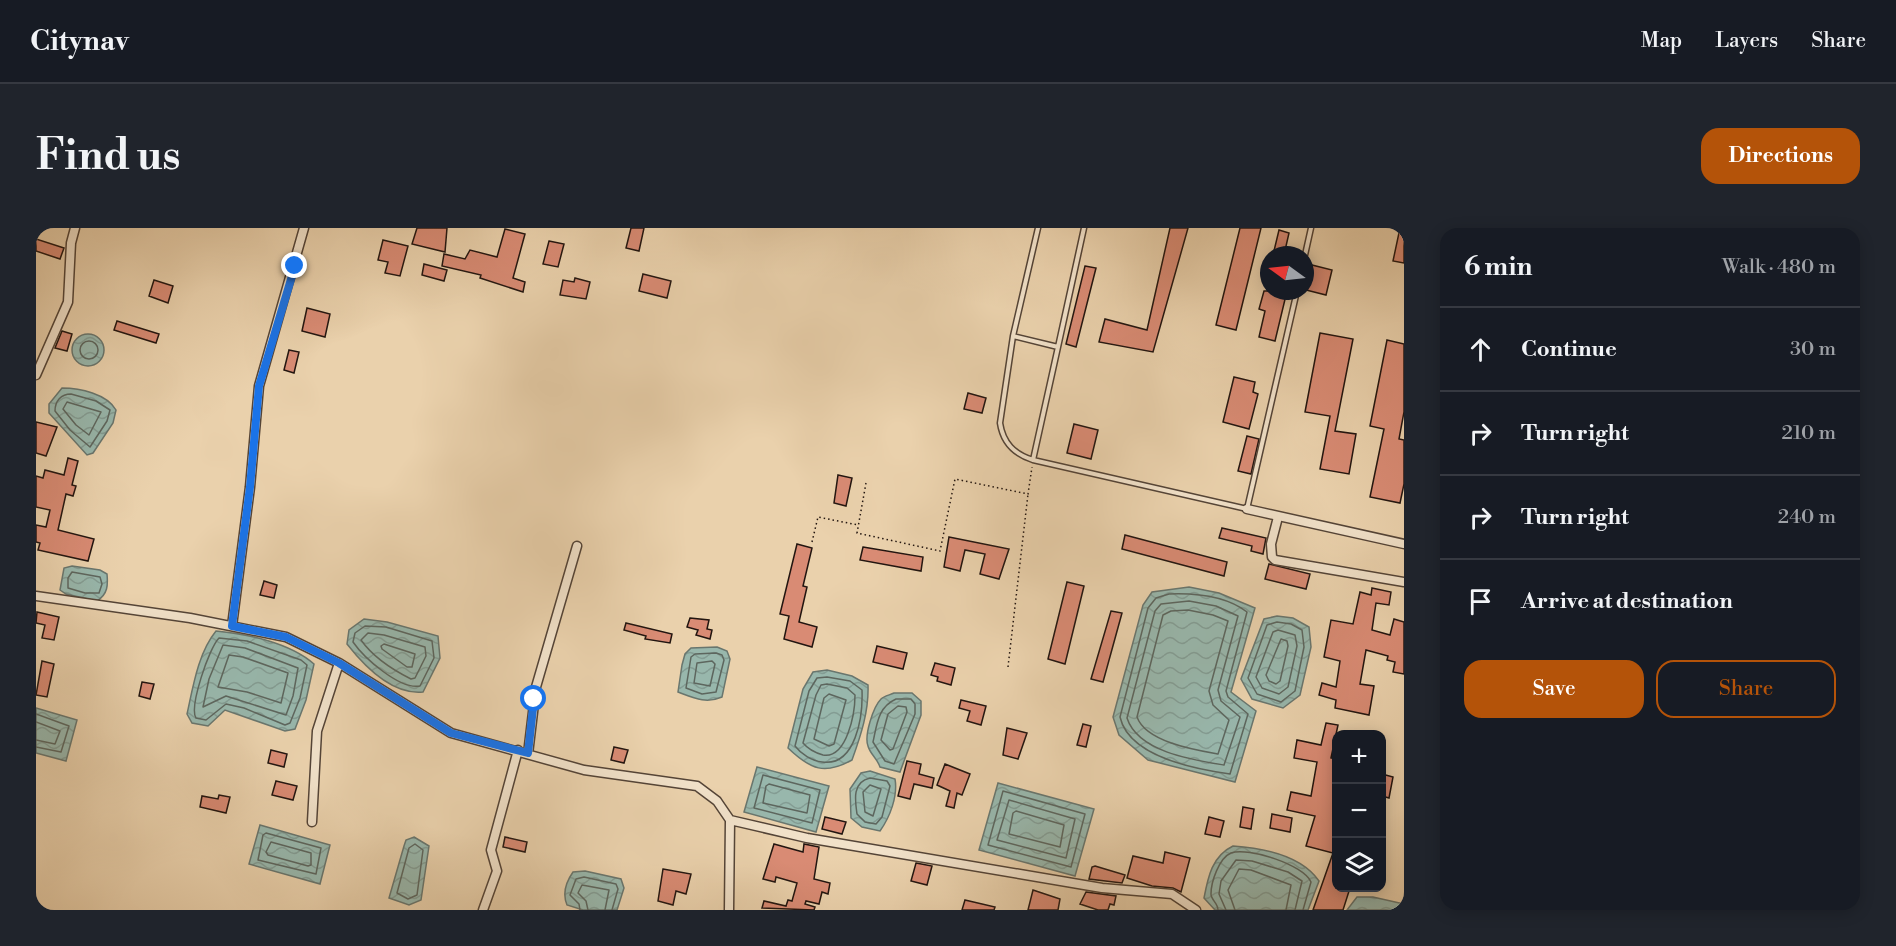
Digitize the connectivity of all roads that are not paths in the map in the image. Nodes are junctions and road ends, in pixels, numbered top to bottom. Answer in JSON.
{"nodes":[{"id":1,"x":75,"y":228,"type":"edge"},
{"id":2,"x":304,"y":228,"type":"edge"},
{"id":3,"x":1038,"y":228,"type":"edge"},
{"id":4,"x":1084,"y":228,"type":"edge"},
{"id":5,"x":1311,"y":228,"type":"edge"},
{"id":6,"x":1307,"y":246,"type":"edge"},
{"id":7,"x":1295,"y":300,"type":"edge"},
{"id":8,"x":1013,"y":336,"type":"junction"},
{"id":9,"x":1058,"y":347,"type":"junction"},
{"id":10,"x":36,"y":375,"type":"edge"},
{"id":11,"x":1033,"y":460,"type":"junction"},
{"id":12,"x":1247,"y":509,"type":"junction"},
{"id":13,"x":1278,"y":517,"type":"junction"},
{"id":14,"x":1404,"y":544,"type":"edge"},
{"id":15,"x":577,"y":546,"type":"dead end"},
{"id":16,"x":1404,"y":582,"type":"edge"},
{"id":17,"x":36,"y":596,"type":"edge"},
{"id":18,"x":232,"y":626,"type":"junction"},
{"id":19,"x":339,"y":663,"type":"junction"},
{"id":20,"x":518,"y":750,"type":"junction"},
{"id":21,"x":528,"y":753,"type":"junction"},
{"id":22,"x":730,"y":820,"type":"junction"},
{"id":23,"x":312,"y":822,"type":"dead end"},
{"id":24,"x":483,"y":910,"type":"edge"},
{"id":25,"x":729,"y":910,"type":"edge"},
{"id":26,"x":1196,"y":910,"type":"edge"}],
"edges":[{"from":1,"to":10,"type":"street"},
{"from":2,"to":18,"type":"street"},
{"from":3,"to":8,"type":"lane"},
{"from":4,"to":9,"type":"lane"},
{"from":5,"to":6,"type":"lane"},
{"from":7,"to":12,"type":"lane"},
{"from":8,"to":9,"type":"lane"},
{"from":8,"to":11,"type":"lane"},
{"from":9,"to":11,"type":"lane"},
{"from":11,"to":12,"type":"lane"},
{"from":12,"to":13,"type":"street"},
{"from":13,"to":14,"type":"street"},
{"from":13,"to":16,"type":"street"},
{"from":15,"to":21,"type":"street"},
{"from":17,"to":18,"type":"street"},
{"from":18,"to":19,"type":"street"},
{"from":19,"to":20,"type":"street"},
{"from":19,"to":23,"type":"street"},
{"from":20,"to":21,"type":"street"},
{"from":20,"to":24,"type":"street"},
{"from":21,"to":22,"type":"street"},
{"from":22,"to":25,"type":"street"},
{"from":22,"to":26,"type":"street"}]}
